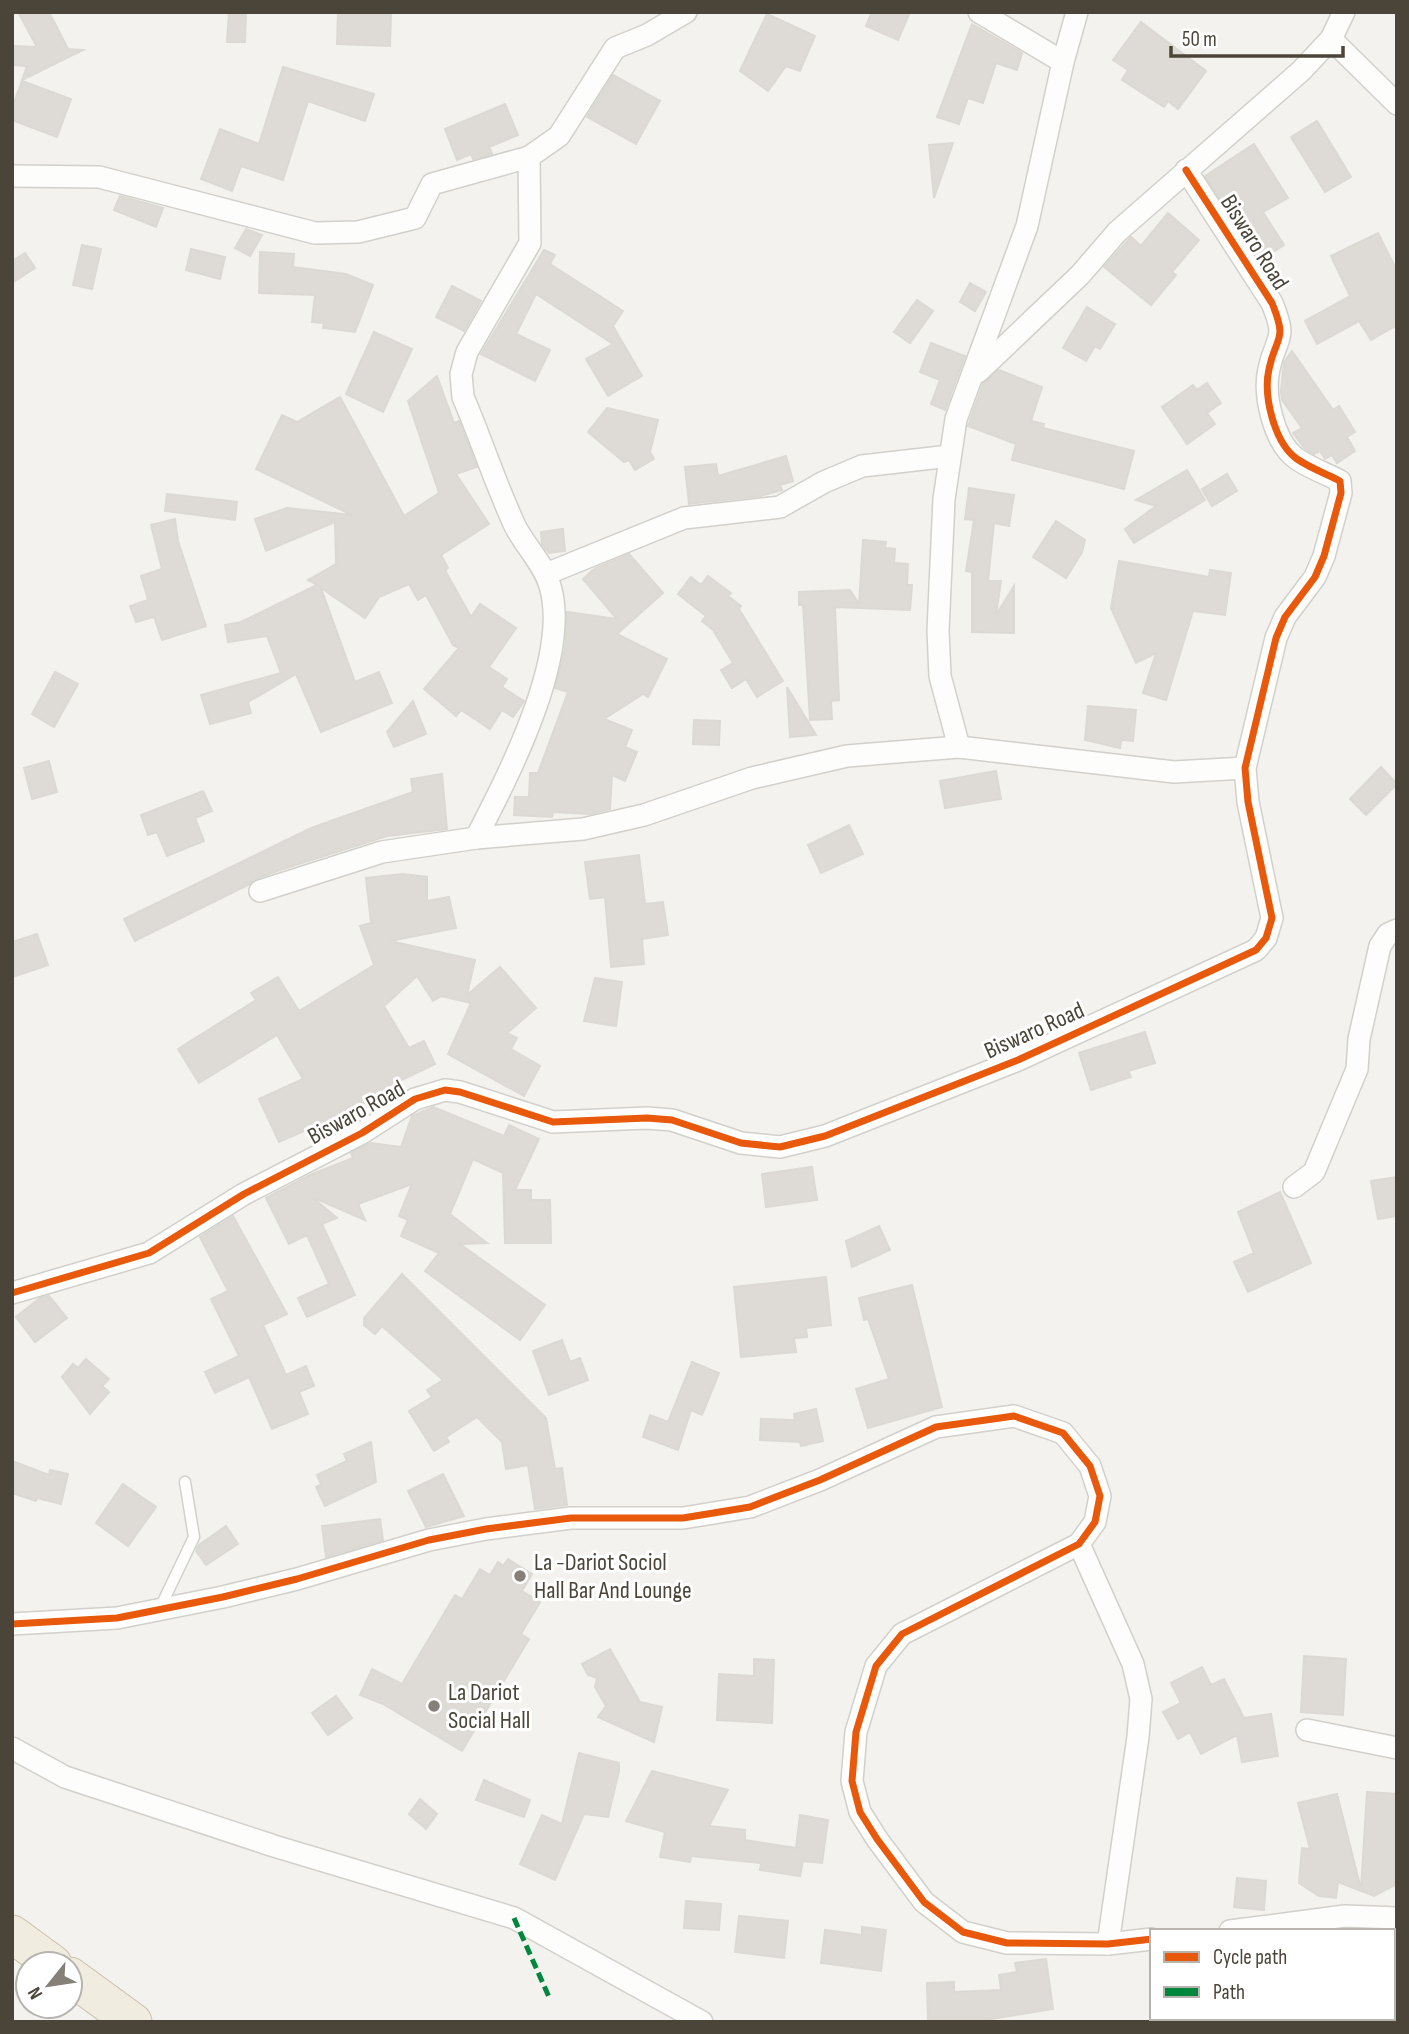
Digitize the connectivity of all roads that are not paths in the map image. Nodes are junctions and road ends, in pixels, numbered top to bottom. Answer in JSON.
{"nodes":[{"id":1,"x":686,"y":12,"type":"edge"},
{"id":2,"x":979,"y":12,"type":"edge"},
{"id":3,"x":1077,"y":12,"type":"edge"},
{"id":4,"x":1344,"y":12,"type":"edge"},
{"id":5,"x":1331,"y":39,"type":"junction"},
{"id":6,"x":1062,"y":62,"type":"junction"},
{"id":7,"x":1397,"y":104,"type":"edge"},
{"id":8,"x":529,"y":157,"type":"junction"},
{"id":9,"x":1186,"y":170,"type":"junction"},
{"id":10,"x":12,"y":176,"type":"edge"},
{"id":11,"x":974,"y":376,"type":"junction"},
{"id":12,"x":950,"y":456,"type":"junction"},
{"id":13,"x":546,"y":574,"type":"junction"},
{"id":14,"x":959,"y":747,"type":"junction"},
{"id":15,"x":1245,"y":768,"type":"junction"},
{"id":16,"x":476,"y":838,"type":"junction"},
{"id":17,"x":260,"y":891,"type":"dead end"},
{"id":18,"x":1397,"y":930,"type":"edge"},
{"id":19,"x":1294,"y":1187,"type":"dead end"},
{"id":20,"x":12,"y":1293,"type":"edge"},
{"id":21,"x":185,"y":1482,"type":"dead end"},
{"id":22,"x":1079,"y":1545,"type":"junction"},
{"id":23,"x":160,"y":1608,"type":"junction"},
{"id":24,"x":12,"y":1624,"type":"edge"},
{"id":25,"x":1307,"y":1730,"type":"dead end"},
{"id":26,"x":12,"y":1748,"type":"edge"},
{"id":27,"x":1397,"y":1748,"type":"edge"},
{"id":28,"x":1397,"y":1918,"type":"edge"},
{"id":29,"x":1245,"y":1929,"type":"edge"},
{"id":30,"x":12,"y":1934,"type":"edge"},
{"id":31,"x":1150,"y":1940,"type":"edge"},
{"id":32,"x":1108,"y":1944,"type":"junction"},
{"id":33,"x":34,"y":1950,"type":"edge"},
{"id":34,"x":84,"y":1986,"type":"edge"},
{"id":35,"x":133,"y":2022,"type":"edge"},
{"id":36,"x":702,"y":2022,"type":"edge"}],
"edges":[{"from":1,"to":8,"type":"street"},
{"from":2,"to":6,"type":"street"},
{"from":3,"to":6,"type":"street"},
{"from":4,"to":5,"type":"street"},
{"from":5,"to":7,"type":"street"},
{"from":5,"to":9,"type":"street"},
{"from":6,"to":11,"type":"street"},
{"from":8,"to":10,"type":"street"},
{"from":8,"to":13,"type":"street"},
{"from":9,"to":11,"type":"street"},
{"from":9,"to":15,"type":"street","name":"Biswaro Road"},
{"from":11,"to":12,"type":"street"},
{"from":12,"to":13,"type":"street"},
{"from":12,"to":14,"type":"street"},
{"from":13,"to":16,"type":"street"},
{"from":14,"to":15,"type":"street"},
{"from":14,"to":16,"type":"street"},
{"from":15,"to":20,"type":"street","name":"Biswaro Road"},
{"from":16,"to":17,"type":"street"},
{"from":18,"to":19,"type":"street"},
{"from":21,"to":23,"type":"lane"},
{"from":22,"to":23,"type":"street"},
{"from":22,"to":32,"type":"street"},
{"from":22,"to":32,"type":"street"},
{"from":23,"to":24,"type":"street"},
{"from":25,"to":27,"type":"street"},
{"from":26,"to":36,"type":"street"},
{"from":28,"to":29,"type":"street"},
{"from":30,"to":33,"type":"highway"},
{"from":31,"to":32,"type":"street"},
{"from":34,"to":35,"type":"highway"}]}
